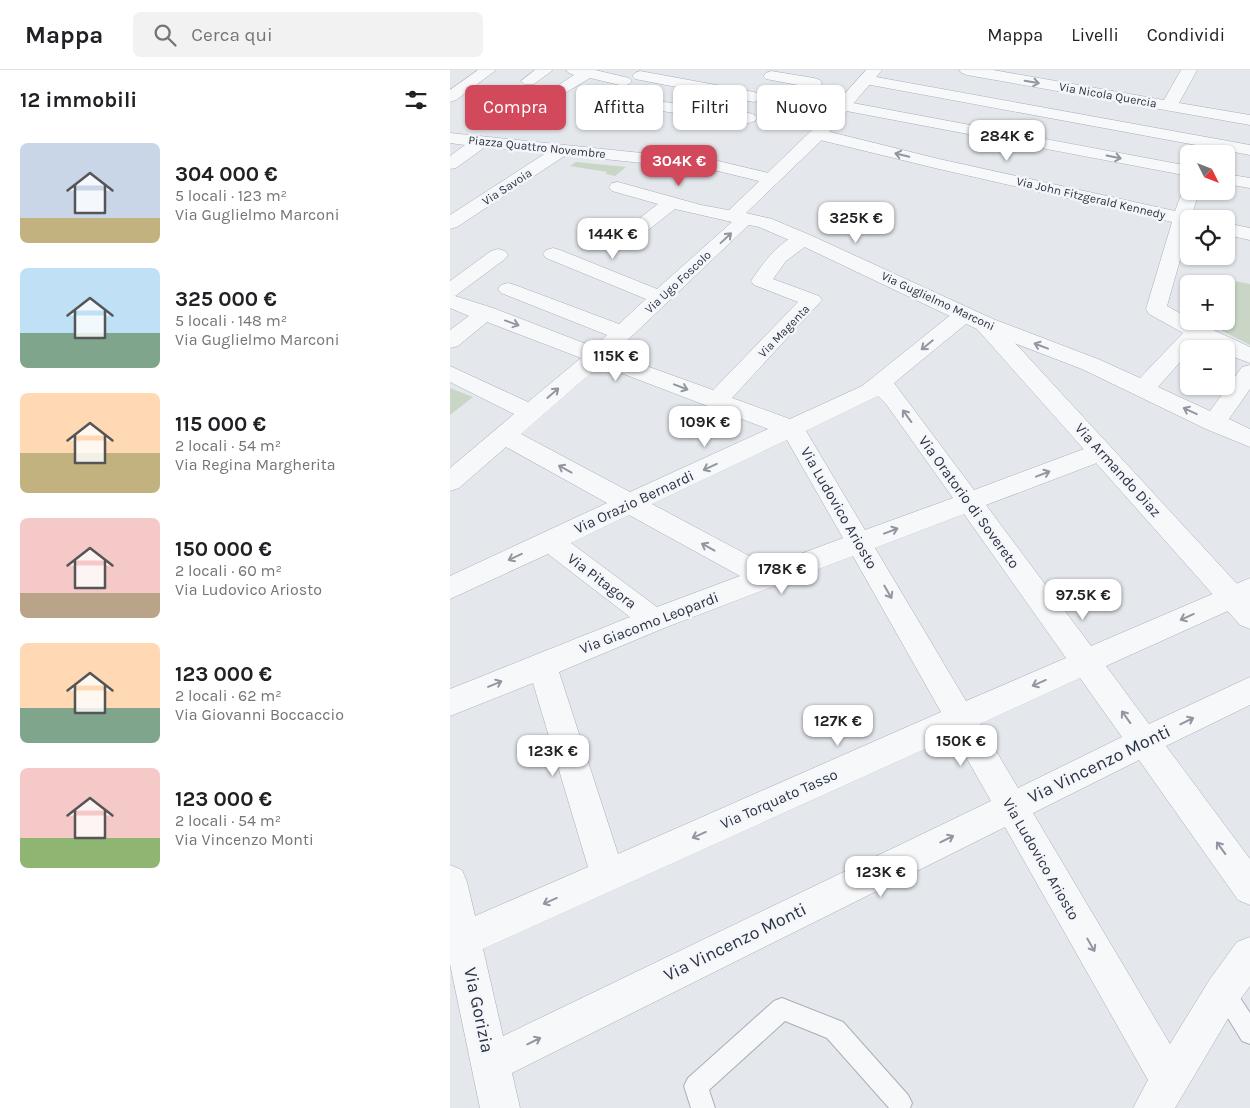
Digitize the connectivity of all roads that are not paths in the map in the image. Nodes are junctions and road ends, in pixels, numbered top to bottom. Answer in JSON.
{"nodes":[{"id":1,"x":488,"y":70,"type":"edge"},
{"id":2,"x":545,"y":70,"type":"edge"},
{"id":3,"x":967,"y":70,"type":"edge"},
{"id":4,"x":1189,"y":70,"type":"edge"},
{"id":5,"x":580,"y":72,"type":"edge"},
{"id":6,"x":644,"y":73,"type":"edge"},
{"id":7,"x":869,"y":75,"type":"edge"},
{"id":8,"x":997,"y":75,"type":"junction"},
{"id":9,"x":772,"y":76,"type":"dead end"},
{"id":10,"x":529,"y":81,"type":"dead end"},
{"id":11,"x":624,"y":81,"type":"junction"},
{"id":12,"x":814,"y":83,"type":"dead end"},
{"id":13,"x":565,"y":85,"type":"edge"},
{"id":14,"x":1105,"y":95,"type":"junction"},
{"id":15,"x":450,"y":97,"type":"edge"},
{"id":16,"x":754,"y":97,"type":"dead end"},
{"id":17,"x":980,"y":101,"type":"junction"},
{"id":18,"x":845,"y":103,"type":"edge"},
{"id":19,"x":1169,"y":106,"type":"junction"},
{"id":20,"x":845,"y":107,"type":"edge"},
{"id":21,"x":1214,"y":114,"type":"junction"},
{"id":22,"x":749,"y":118,"type":"dead end"},
{"id":23,"x":1250,"y":120,"type":"edge"},
{"id":24,"x":1092,"y":122,"type":"junction"},
{"id":25,"x":962,"y":128,"type":"junction"},
{"id":26,"x":821,"y":130,"type":"edge"},
{"id":27,"x":818,"y":134,"type":"junction"},
{"id":28,"x":450,"y":138,"type":"edge"},
{"id":29,"x":480,"y":142,"type":"junction"},
{"id":30,"x":1191,"y":145,"type":"edge"},
{"id":31,"x":1205,"y":145,"type":"edge"},
{"id":32,"x":1235,"y":149,"type":"edge"},
{"id":33,"x":563,"y":150,"type":"junction"},
{"id":34,"x":1078,"y":150,"type":"junction"},
{"id":35,"x":1250,"y":150,"type":"edge"},
{"id":36,"x":947,"y":152,"type":"junction"},
{"id":37,"x":450,"y":164,"type":"edge"},
{"id":38,"x":1180,"y":169,"type":"edge"},
{"id":39,"x":771,"y":179,"type":"junction"},
{"id":40,"x":1235,"y":180,"type":"edge"},
{"id":41,"x":1250,"y":183,"type":"edge"},
{"id":42,"x":618,"y":187,"type":"dead end"},
{"id":43,"x":672,"y":202,"type":"junction"},
{"id":44,"x":739,"y":217,"type":"junction"},
{"id":45,"x":1180,"y":219,"type":"edge"},
{"id":46,"x":450,"y":223,"type":"edge"},
{"id":47,"x":1235,"y":231,"type":"edge"},
{"id":48,"x":1250,"y":234,"type":"edge"},
{"id":49,"x":1180,"y":235,"type":"edge"},
{"id":50,"x":803,"y":239,"type":"junction"},
{"id":51,"x":621,"y":242,"type":"dead end"},
{"id":52,"x":553,"y":254,"type":"dead end"},
{"id":53,"x":498,"y":255,"type":"dead end"},
{"id":54,"x":508,"y":289,"type":"dead end"},
{"id":55,"x":450,"y":291,"type":"edge"},
{"id":56,"x":661,"y":298,"type":"junction"},
{"id":57,"x":450,"y":301,"type":"edge"},
{"id":58,"x":486,"y":314,"type":"junction"},
{"id":59,"x":975,"y":319,"type":"junction"},
{"id":60,"x":1196,"y":331,"type":"junction"},
{"id":61,"x":622,"y":333,"type":"junction"},
{"id":62,"x":450,"y":340,"type":"edge"},
{"id":63,"x":598,"y":355,"type":"junction"},
{"id":64,"x":1250,"y":356,"type":"edge"},
{"id":65,"x":1250,"y":372,"type":"edge"},
{"id":66,"x":450,"y":373,"type":"edge"},
{"id":67,"x":881,"y":384,"type":"junction"},
{"id":68,"x":1143,"y":389,"type":"junction"},
{"id":69,"x":716,"y":401,"type":"junction"},
{"id":70,"x":531,"y":412,"type":"junction"},
{"id":71,"x":1214,"y":423,"type":"junction"},
{"id":72,"x":793,"y":429,"type":"junction"},
{"id":73,"x":504,"y":436,"type":"junction"},
{"id":74,"x":1250,"y":439,"type":"edge"},
{"id":75,"x":1101,"y":452,"type":"junction"},
{"id":76,"x":450,"y":482,"type":"edge"},
{"id":77,"x":969,"y":502,"type":"junction"},
{"id":78,"x":630,"y":504,"type":"junction"},
{"id":79,"x":550,"y":541,"type":"junction"},
{"id":80,"x":860,"y":543,"type":"junction"},
{"id":81,"x":766,"y":578,"type":"junction"},
{"id":82,"x":450,"y":588,"type":"edge"},
{"id":83,"x":1244,"y":601,"type":"edge"},
{"id":84,"x":654,"y":620,"type":"junction"},
{"id":85,"x":1086,"y":662,"type":"junction"},
{"id":86,"x":542,"y":665,"type":"junction"},
{"id":87,"x":1250,"y":690,"type":"edge"},
{"id":88,"x":450,"y":703,"type":"edge"},
{"id":89,"x":960,"y":718,"type":"junction"},
{"id":90,"x":1144,"y":742,"type":"junction"},
{"id":91,"x":1011,"y":807,"type":"junction"},
{"id":92,"x":608,"y":876,"type":"junction"},
{"id":93,"x":450,"y":882,"type":"edge"},
{"id":94,"x":1250,"y":888,"type":"edge"},
{"id":95,"x":463,"y":940,"type":"junction"},
{"id":96,"x":1250,"y":955,"type":"edge"},
{"id":97,"x":1223,"y":992,"type":"junction"},
{"id":98,"x":1250,"y":1033,"type":"edge"},
{"id":99,"x":490,"y":1063,"type":"junction"},
{"id":100,"x":1162,"y":1094,"type":"edge"},
{"id":101,"x":900,"y":1104,"type":"dead end"},
{"id":102,"x":500,"y":1108,"type":"edge"},
{"id":103,"x":703,"y":1108,"type":"edge"}],
"edges":[{"from":1,"to":15,"type":"street"},
{"from":2,"to":10,"type":"street"},
{"from":3,"to":8,"type":"street","name":"Via Nicola Quercia"},
{"from":4,"to":19,"type":"street"},
{"from":5,"to":11,"type":"street"},
{"from":5,"to":13,"type":"street"},
{"from":6,"to":11,"type":"street"},
{"from":6,"to":16,"type":"street"},
{"from":7,"to":17,"type":"street"},
{"from":7,"to":18,"type":"street","name":"Via Ugo Foscolo"},
{"from":8,"to":14,"type":"street","name":"Via Nicola Quercia","one_way":true},
{"from":8,"to":17,"type":"street"},
{"from":9,"to":12,"type":"street"},
{"from":11,"to":22,"type":"street"},
{"from":14,"to":19,"type":"street","name":"Via Nicola Quercia"},
{"from":14,"to":24,"type":"street"},
{"from":17,"to":24,"type":"street"},
{"from":17,"to":25,"type":"street"},
{"from":19,"to":21,"type":"street","name":"Via Nicola Quercia"},
{"from":20,"to":25,"type":"street"},
{"from":21,"to":23,"type":"street","name":"Via Nicola Quercia"},
{"from":21,"to":31,"type":"street"},
{"from":24,"to":30,"type":"street"},
{"from":24,"to":34,"type":"street"},
{"from":25,"to":34,"type":"street"},
{"from":25,"to":36,"type":"street"},
{"from":26,"to":27,"type":"street","name":"Via Ugo Foscolo"},
{"from":36,"to":27,"type":"street","name":"Via John Fitzgerald Kennedy","one_way":true},
{"from":27,"to":39,"type":"street","name":"Via Ugo Foscolo"},
{"from":28,"to":29,"type":"street","name":"Piazza Quattro Novembre"},
{"from":29,"to":33,"type":"street","name":"Piazza Quattro Novembre"},
{"from":29,"to":37,"type":"street"},
{"from":32,"to":35,"type":"street"},
{"from":33,"to":39,"type":"street","name":"Piazza Quattro Novembre"},
{"from":33,"to":46,"type":"street","name":"Via Savoia"},
{"from":34,"to":38,"type":"street","one_way":true},
{"from":36,"to":45,"type":"street","name":"Via John Fitzgerald Kennedy"},
{"from":39,"to":44,"type":"street","name":"Via Ugo Foscolo"},
{"from":40,"to":41,"type":"street"},
{"from":42,"to":43,"type":"street","name":"Via Guglielmo Marconi"},
{"from":43,"to":44,"type":"street","name":"Via Guglielmo Marconi"},
{"from":43,"to":51,"type":"street"},
{"from":44,"to":50,"type":"street","name":"Via Guglielmo Marconi"},
{"from":56,"to":44,"type":"street","name":"Via Ugo Foscolo","one_way":true},
{"from":47,"to":48,"type":"street"},
{"from":49,"to":60,"type":"street"},
{"from":50,"to":59,"type":"street","name":"Via Guglielmo Marconi"},
{"from":50,"to":69,"type":"street","name":"Via Magenta"},
{"from":52,"to":56,"type":"street"},
{"from":53,"to":55,"type":"street"},
{"from":54,"to":61,"type":"street"},
{"from":56,"to":61,"type":"street","name":"Via Ugo Foscolo"},
{"from":57,"to":58,"type":"street"},
{"from":58,"to":62,"type":"street"},
{"from":58,"to":63,"type":"street","one_way":true},
{"from":59,"to":67,"type":"street","name":"Via Orazio Bernardi","one_way":true},
{"from":68,"to":59,"type":"street","name":"Via Guglielmo Marconi","one_way":true},
{"from":59,"to":75,"type":"street","name":"Via Armando Diaz"},
{"from":60,"to":64,"type":"street"},
{"from":60,"to":68,"type":"street"},
{"from":61,"to":63,"type":"street","name":"Via Ugo Foscolo"},
{"from":63,"to":69,"type":"street","one_way":true},
{"from":70,"to":63,"type":"street","name":"Via Ugo Foscolo","one_way":true},
{"from":65,"to":71,"type":"street"},
{"from":66,"to":70,"type":"street"},
{"from":67,"to":72,"type":"street","name":"Via Orazio Bernardi"},
{"from":77,"to":67,"type":"street","name":"Via Oratorio di Sovereto","one_way":true},
{"from":71,"to":68,"type":"street","name":"Via Guglielmo Marconi","one_way":true},
{"from":69,"to":72,"type":"street"},
{"from":70,"to":73,"type":"street","name":"Via Ugo Foscolo"},
{"from":71,"to":74,"type":"street","name":"Via Guglielmo Marconi"},
{"from":72,"to":78,"type":"street","name":"Via Orazio Bernardi","one_way":true},
{"from":72,"to":80,"type":"street","name":"Via Ludovico Ariosto"},
{"from":73,"to":76,"type":"street","name":"Via Ugo Foscolo"},
{"from":78,"to":73,"type":"street","one_way":true},
{"from":77,"to":75,"type":"street","name":"Via Giacomo Leopardi","one_way":true},
{"from":75,"to":83,"type":"street","name":"Via Armando Diaz"},
{"from":80,"to":77,"type":"street","name":"Via Giacomo Leopardi","one_way":true},
{"from":77,"to":85,"type":"street","name":"Via Oratorio di Sovereto"},
{"from":78,"to":79,"type":"street","name":"Via Orazio Bernardi"},
{"from":81,"to":78,"type":"street","one_way":true},
{"from":79,"to":82,"type":"street","name":"Via Orazio Bernardi","one_way":true},
{"from":79,"to":84,"type":"street","name":"Via Pitagora"},
{"from":80,"to":81,"type":"street","name":"Via Giacomo Leopardi"},
{"from":80,"to":89,"type":"street","name":"Via Ludovico Ariosto","one_way":true},
{"from":81,"to":84,"type":"street","name":"Via Giacomo Leopardi"},
{"from":83,"to":85,"type":"street","name":"Via Torquato Tasso","one_way":true},
{"from":84,"to":86,"type":"street","name":"Via Giacomo Leopardi"},
{"from":85,"to":89,"type":"street","name":"Via Torquato Tasso","one_way":true},
{"from":90,"to":85,"type":"street","name":"Via Oratorio di Sovereto","one_way":true},
{"from":88,"to":86,"type":"street","name":"Via Giacomo Leopardi","one_way":true},
{"from":86,"to":92,"type":"street"},
{"from":90,"to":87,"type":"street","name":"Via Vincenzo Monti","one_way":true},
{"from":89,"to":91,"type":"street","name":"Via Ludovico Ariosto"},
{"from":89,"to":92,"type":"street","name":"Via Torquato Tasso","one_way":true},
{"from":90,"to":91,"type":"street","name":"Via Vincenzo Monti"},
{"from":94,"to":90,"type":"street","name":"Via Oratorio di Sovereto","one_way":true},
{"from":99,"to":91,"type":"street","name":"Via Vincenzo Monti","one_way":true},
{"from":91,"to":100,"type":"street","name":"Via Ludovico Ariosto","one_way":true},
{"from":92,"to":95,"type":"street","name":"Via Torquato Tasso","one_way":true},
{"from":93,"to":95,"type":"street","name":"Via Gorizia"},
{"from":95,"to":99,"type":"street","name":"Via Gorizia"},
{"from":96,"to":97,"type":"street"},
{"from":97,"to":98,"type":"lane"},
{"from":97,"to":100,"type":"street"},
{"from":99,"to":102,"type":"street","name":"Via Gorizia"},
{"from":101,"to":103,"type":"lane"}]}
